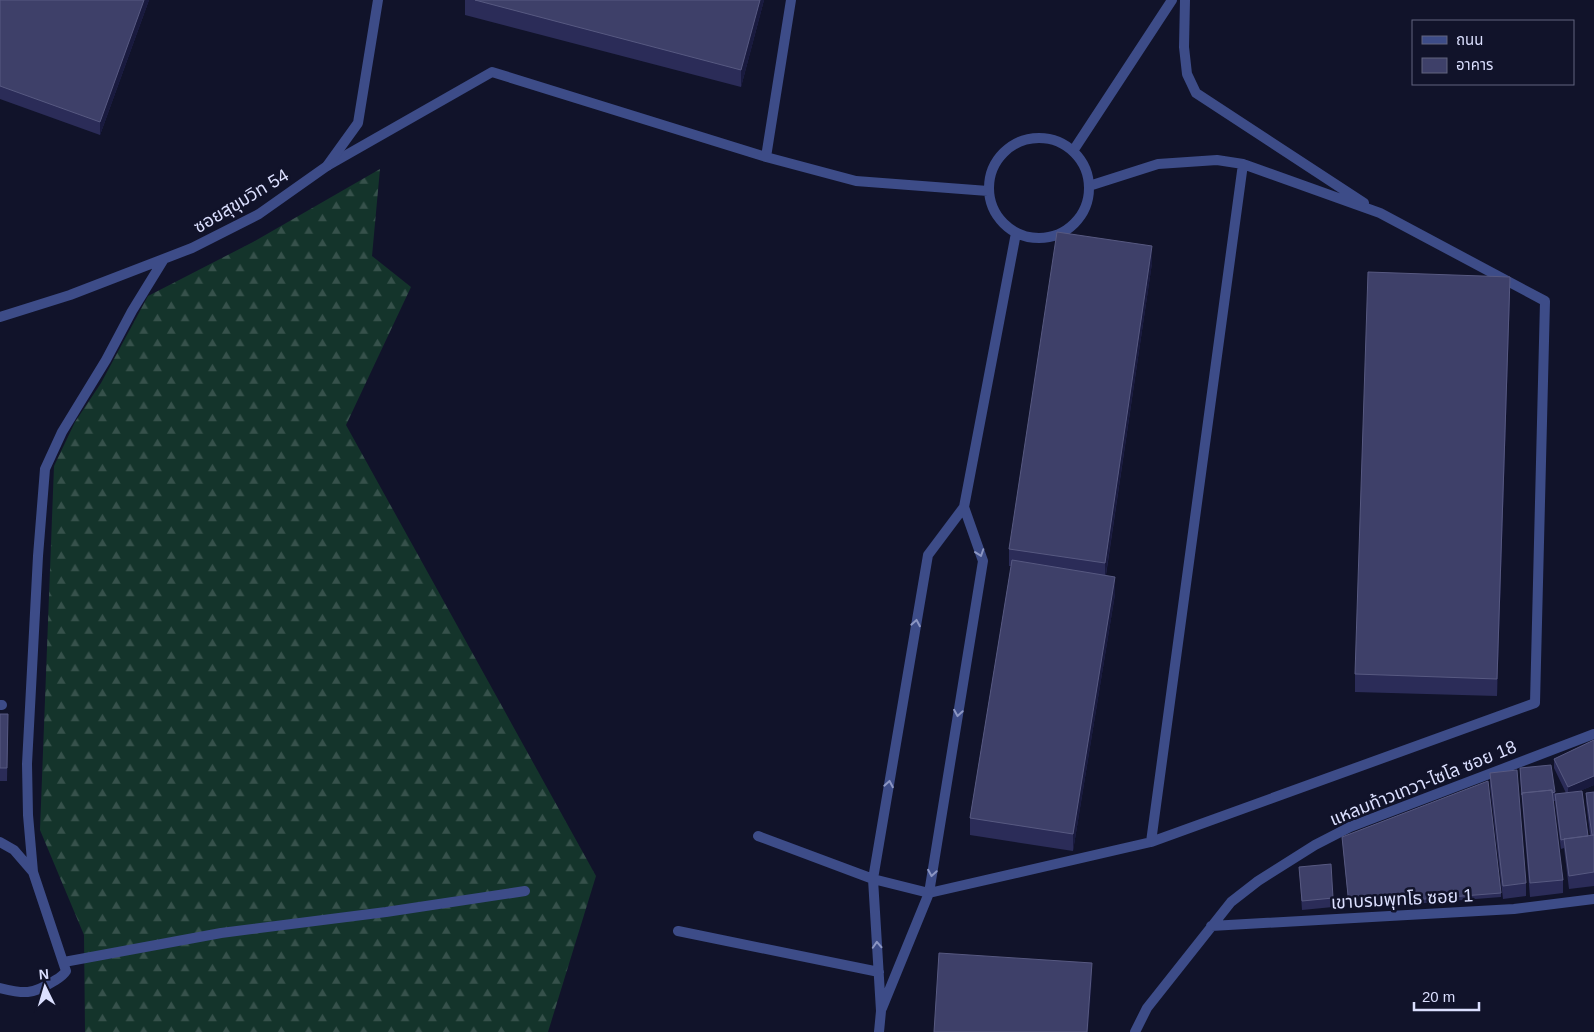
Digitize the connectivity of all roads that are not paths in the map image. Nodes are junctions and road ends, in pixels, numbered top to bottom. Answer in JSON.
{"nodes":[{"id":1,"x":378,"y":0,"type":"edge"},
{"id":2,"x":791,"y":0,"type":"edge"},
{"id":3,"x":1172,"y":0,"type":"edge"},
{"id":4,"x":1185,"y":0,"type":"edge"},
{"id":5,"x":1073,"y":151,"type":"junction"},
{"id":6,"x":766,"y":157,"type":"junction"},
{"id":7,"x":1243,"y":164,"type":"junction"},
{"id":8,"x":327,"y":166,"type":"junction"},
{"id":9,"x":1089,"y":186,"type":"junction"},
{"id":10,"x":988,"y":191,"type":"junction"},
{"id":11,"x":1380,"y":213,"type":"junction"},
{"id":12,"x":1016,"y":233,"type":"junction"},
{"id":13,"x":164,"y":259,"type":"junction"},
{"id":14,"x":0,"y":317,"type":"edge"},
{"id":15,"x":964,"y":507,"type":"junction"},
{"id":16,"x":1594,"y":734,"type":"edge"},
{"id":17,"x":758,"y":836,"type":"dead end"},
{"id":18,"x":0,"y":842,"type":"edge"},
{"id":19,"x":1151,"y":842,"type":"junction"},
{"id":20,"x":33,"y":872,"type":"junction"},
{"id":21,"x":873,"y":879,"type":"junction"},
{"id":22,"x":525,"y":891,"type":"dead end"},
{"id":23,"x":929,"y":893,"type":"junction"},
{"id":24,"x":1594,"y":899,"type":"edge"},
{"id":25,"x":1211,"y":926,"type":"junction"},
{"id":26,"x":678,"y":931,"type":"dead end"},
{"id":27,"x":64,"y":962,"type":"junction"},
{"id":28,"x":878,"y":972,"type":"junction"},
{"id":29,"x":0,"y":988,"type":"edge"},
{"id":30,"x":881,"y":1011,"type":"junction"},
{"id":31,"x":879,"y":1032,"type":"edge"},
{"id":32,"x":1135,"y":1032,"type":"edge"}],
"edges":[{"from":1,"to":8,"type":"street","name":"ซอยสุขุมวิท 54"},
{"from":2,"to":6,"type":"street"},
{"from":3,"to":5,"type":"street"},
{"from":4,"to":11,"type":"street"},
{"from":5,"to":9,"type":"street"},
{"from":5,"to":10,"type":"street"},
{"from":6,"to":8,"type":"street"},
{"from":6,"to":10,"type":"street"},
{"from":7,"to":9,"type":"street"},
{"from":7,"to":11,"type":"street"},
{"from":7,"to":19,"type":"street"},
{"from":8,"to":13,"type":"street","name":"ซอยสุขุมวิท 54"},
{"from":9,"to":12,"type":"street"},
{"from":10,"to":12,"type":"street"},
{"from":11,"to":19,"type":"street"},
{"from":12,"to":15,"type":"street"},
{"from":13,"to":14,"type":"street","name":"ซอยสุขุมวิท 54"},
{"from":13,"to":20,"type":"street"},
{"from":21,"to":15,"type":"street","one_way":true},
{"from":15,"to":23,"type":"street","one_way":true},
{"from":16,"to":25,"type":"street","name":"แหลมท้าวเทวา-ไซโล ซอย 18"},
{"from":17,"to":21,"type":"street"},
{"from":18,"to":20,"type":"street"},
{"from":19,"to":23,"type":"street"},
{"from":20,"to":27,"type":"street"},
{"from":21,"to":23,"type":"street"},
{"from":28,"to":21,"type":"street","one_way":true},
{"from":22,"to":27,"type":"street"},
{"from":23,"to":30,"type":"street"},
{"from":24,"to":25,"type":"street","name":"เขาบรมพุทโธ ซอย 1"},
{"from":25,"to":32,"type":"street","name":"แหลมท้าวเทวา-ไซโล ซอย 18"},
{"from":26,"to":28,"type":"street"},
{"from":27,"to":29,"type":"street"},
{"from":28,"to":30,"type":"street"},
{"from":30,"to":31,"type":"street"}]}
